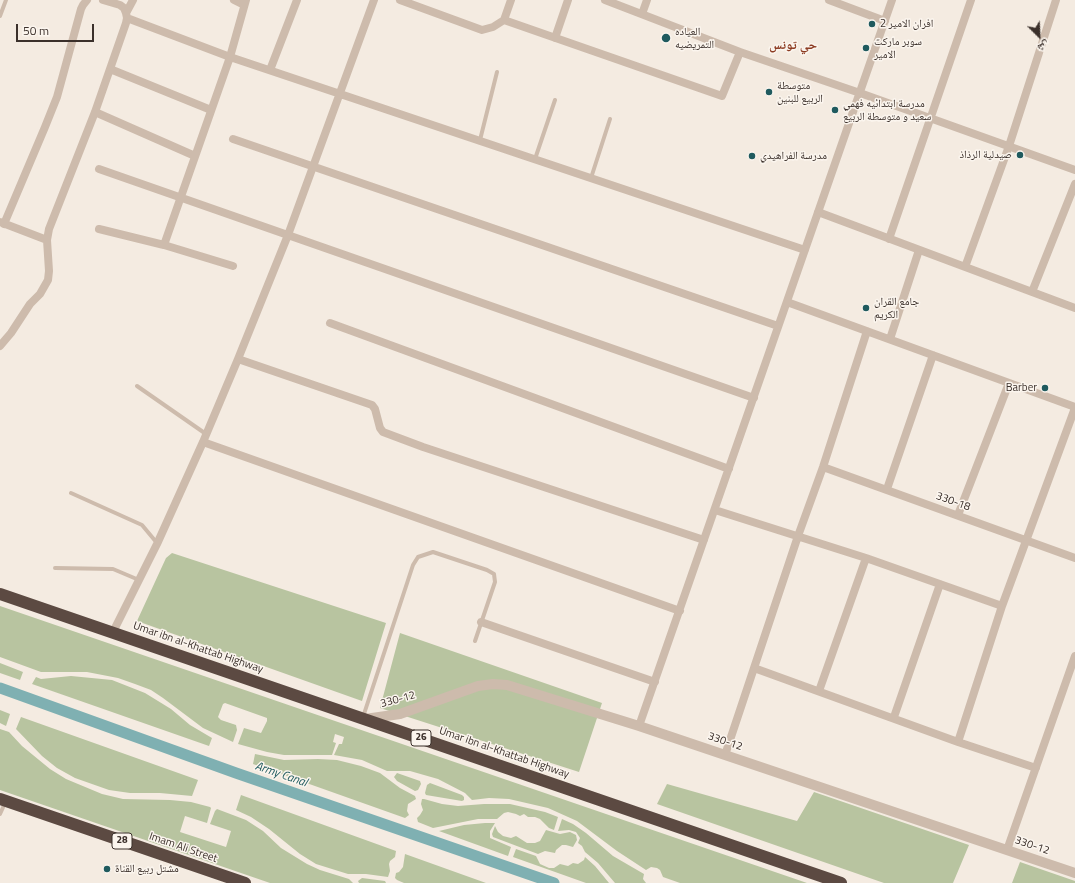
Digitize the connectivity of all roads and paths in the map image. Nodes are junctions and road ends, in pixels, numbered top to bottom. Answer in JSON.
{"nodes":[{"id":1,"x":6,"y":0,"type":"edge"},
{"id":2,"x":87,"y":0,"type":"edge"},
{"id":3,"x":103,"y":0,"type":"edge"},
{"id":4,"x":133,"y":0,"type":"edge"},
{"id":5,"x":234,"y":0,"type":"edge"},
{"id":6,"x":297,"y":0,"type":"edge"},
{"id":7,"x":374,"y":0,"type":"edge"},
{"id":8,"x":400,"y":0,"type":"edge"},
{"id":9,"x":511,"y":0,"type":"edge"},
{"id":10,"x":568,"y":0,"type":"edge"},
{"id":11,"x":605,"y":0,"type":"edge"},
{"id":12,"x":647,"y":0,"type":"edge"},
{"id":13,"x":829,"y":0,"type":"edge"},
{"id":14,"x":892,"y":0,"type":"edge"},
{"id":15,"x":971,"y":0,"type":"edge"},
{"id":16,"x":1056,"y":0,"type":"edge"},
{"id":17,"x":245,"y":2,"type":"edge"},
{"id":18,"x":642,"y":14,"type":"junction"},
{"id":19,"x":127,"y":15,"type":"junction"},
{"id":20,"x":0,"y":16,"type":"edge"},
{"id":21,"x":504,"y":20,"type":"junction"},
{"id":22,"x":885,"y":21,"type":"junction"},
{"id":23,"x":555,"y":38,"type":"junction"},
{"id":24,"x":740,"y":52,"type":"junction"},
{"id":25,"x":230,"y":57,"type":"junction"},
{"id":26,"x":110,"y":69,"type":"junction"},
{"id":27,"x":270,"y":70,"type":"junction"},
{"id":28,"x":498,"y":72,"type":"dead end"},
{"id":29,"x":339,"y":92,"type":"junction"},
{"id":30,"x":860,"y":92,"type":"junction"},
{"id":31,"x":554,"y":100,"type":"dead end"},
{"id":32,"x":211,"y":110,"type":"junction"},
{"id":33,"x":95,"y":112,"type":"junction"},
{"id":34,"x":931,"y":118,"type":"junction"},
{"id":35,"x":610,"y":119,"type":"dead end"},
{"id":36,"x":232,"y":139,"type":"dead end"},
{"id":37,"x":480,"y":140,"type":"junction"},
{"id":38,"x":1009,"y":146,"type":"junction"},
{"id":39,"x":195,"y":156,"type":"junction"},
{"id":40,"x":535,"y":159,"type":"junction"},
{"id":41,"x":313,"y":166,"type":"junction"},
{"id":42,"x":100,"y":169,"type":"dead end"},
{"id":43,"x":1075,"y":170,"type":"edge"},
{"id":44,"x":591,"y":178,"type":"junction"},
{"id":45,"x":1075,"y":184,"type":"edge"},
{"id":46,"x":181,"y":198,"type":"junction"},
{"id":47,"x":818,"y":212,"type":"junction"},
{"id":48,"x":2,"y":223,"type":"edge"},
{"id":49,"x":99,"y":228,"type":"dead end"},
{"id":50,"x":288,"y":235,"type":"junction"},
{"id":51,"x":889,"y":239,"type":"junction"},
{"id":52,"x":47,"y":240,"type":"junction"},
{"id":53,"x":164,"y":245,"type":"junction"},
{"id":54,"x":805,"y":250,"type":"junction"},
{"id":55,"x":919,"y":250,"type":"junction"},
{"id":56,"x":233,"y":266,"type":"dead end"},
{"id":57,"x":965,"y":267,"type":"junction"},
{"id":58,"x":1032,"y":292,"type":"junction"},
{"id":59,"x":787,"y":302,"type":"junction"},
{"id":60,"x":1075,"y":308,"type":"edge"},
{"id":61,"x":330,"y":323,"type":"dead end"},
{"id":62,"x":778,"y":326,"type":"junction"},
{"id":63,"x":867,"y":331,"type":"junction"},
{"id":64,"x":890,"y":339,"type":"junction"},
{"id":65,"x":0,"y":346,"type":"edge"},
{"id":66,"x":933,"y":355,"type":"junction"},
{"id":67,"x":238,"y":359,"type":"junction"},
{"id":68,"x":1009,"y":383,"type":"junction"},
{"id":69,"x":136,"y":386,"type":"dead end"},
{"id":70,"x":754,"y":398,"type":"junction"},
{"id":71,"x":1075,"y":408,"type":"edge"},
{"id":72,"x":207,"y":434,"type":"junction"},
{"id":73,"x":203,"y":442,"type":"junction"},
{"id":74,"x":823,"y":466,"type":"junction"},
{"id":75,"x":729,"y":469,"type":"junction"},
{"id":76,"x":887,"y":490,"type":"junction"},
{"id":77,"x":71,"y":493,"type":"dead end"},
{"id":78,"x":715,"y":510,"type":"junction"},
{"id":79,"x":958,"y":515,"type":"junction"},
{"id":80,"x":798,"y":536,"type":"junction"},
{"id":81,"x":704,"y":540,"type":"junction"},
{"id":82,"x":1026,"y":540,"type":"junction"},
{"id":83,"x":157,"y":544,"type":"junction"},
{"id":84,"x":866,"y":558,"type":"junction"},
{"id":85,"x":1075,"y":558,"type":"edge"},
{"id":86,"x":55,"y":568,"type":"dead end"},
{"id":87,"x":139,"y":580,"type":"junction"},
{"id":88,"x":940,"y":584,"type":"junction"},
{"id":89,"x":0,"y":594,"type":"edge"},
{"id":90,"x":1002,"y":606,"type":"junction"},
{"id":91,"x":680,"y":611,"type":"junction"},
{"id":92,"x":481,"y":622,"type":"junction"},
{"id":93,"x":113,"y":632,"type":"junction"},
{"id":94,"x":475,"y":641,"type":"dead end"},
{"id":95,"x":1075,"y":656,"type":"edge"},
{"id":96,"x":754,"y":668,"type":"junction"},
{"id":97,"x":655,"y":682,"type":"junction"},
{"id":98,"x":819,"y":691,"type":"junction"},
{"id":99,"x":894,"y":717,"type":"junction"},
{"id":100,"x":364,"y":718,"type":"junction"},
{"id":101,"x":639,"y":726,"type":"junction"},
{"id":102,"x":958,"y":742,"type":"junction"},
{"id":103,"x":725,"y":755,"type":"junction"},
{"id":104,"x":1036,"y":768,"type":"junction"},
{"id":105,"x":3,"y":800,"type":"edge"},
{"id":106,"x":0,"y":814,"type":"edge"},
{"id":107,"x":1007,"y":850,"type":"junction"},
{"id":108,"x":1075,"y":873,"type":"edge"},
{"id":109,"x":245,"y":883,"type":"edge"},
{"id":110,"x":841,"y":883,"type":"edge"}],
"edges":[{"from":1,"to":20,"type":"lane"},
{"from":2,"to":48,"type":"street"},
{"from":3,"to":19,"type":"street"},
{"from":4,"to":19,"type":"street"},
{"from":5,"to":17,"type":"street"},
{"from":6,"to":27,"type":"street"},
{"from":7,"to":29,"type":"street"},
{"from":8,"to":21,"type":"street"},
{"from":9,"to":21,"type":"street"},
{"from":10,"to":23,"type":"street"},
{"from":11,"to":18,"type":"street"},
{"from":12,"to":18,"type":"street"},
{"from":13,"to":22,"type":"street"},
{"from":14,"to":22,"type":"street"},
{"from":15,"to":34,"type":"street"},
{"from":16,"to":38,"type":"street"},
{"from":17,"to":25,"type":"street"},
{"from":18,"to":24,"type":"street"},
{"from":19,"to":25,"type":"street"},
{"from":19,"to":26,"type":"street"},
{"from":21,"to":23,"type":"street"},
{"from":22,"to":30,"type":"street"},
{"from":23,"to":24,"type":"street"},
{"from":24,"to":30,"type":"street"},
{"from":25,"to":27,"type":"street"},
{"from":25,"to":32,"type":"street"},
{"from":26,"to":32,"type":"street"},
{"from":26,"to":33,"type":"street"},
{"from":27,"to":29,"type":"street"},
{"from":28,"to":37,"type":"lane"},
{"from":29,"to":37,"type":"street"},
{"from":29,"to":41,"type":"street"},
{"from":30,"to":34,"type":"street"},
{"from":30,"to":47,"type":"street"},
{"from":31,"to":40,"type":"lane"},
{"from":32,"to":39,"type":"street"},
{"from":33,"to":39,"type":"street"},
{"from":33,"to":52,"type":"street"},
{"from":34,"to":38,"type":"street"},
{"from":34,"to":51,"type":"street"},
{"from":35,"to":44,"type":"lane"},
{"from":36,"to":41,"type":"street"},
{"from":37,"to":40,"type":"street"},
{"from":38,"to":43,"type":"street"},
{"from":38,"to":57,"type":"street"},
{"from":39,"to":46,"type":"street"},
{"from":40,"to":44,"type":"street"},
{"from":41,"to":50,"type":"street"},
{"from":41,"to":62,"type":"street"},
{"from":42,"to":46,"type":"street"},
{"from":44,"to":54,"type":"street"},
{"from":45,"to":58,"type":"street"},
{"from":46,"to":50,"type":"street"},
{"from":46,"to":53,"type":"street"},
{"from":47,"to":51,"type":"street"},
{"from":47,"to":54,"type":"street"},
{"from":48,"to":52,"type":"street"},
{"from":49,"to":53,"type":"street"},
{"from":50,"to":67,"type":"street"},
{"from":50,"to":70,"type":"street"},
{"from":51,"to":55,"type":"street"},
{"from":52,"to":65,"type":"street"},
{"from":53,"to":56,"type":"street"},
{"from":54,"to":59,"type":"street"},
{"from":55,"to":57,"type":"street"},
{"from":55,"to":64,"type":"street"},
{"from":57,"to":58,"type":"street"},
{"from":58,"to":60,"type":"street"},
{"from":59,"to":62,"type":"street"},
{"from":59,"to":63,"type":"street"},
{"from":61,"to":75,"type":"street"},
{"from":62,"to":70,"type":"street"},
{"from":63,"to":64,"type":"street"},
{"from":63,"to":74,"type":"street"},
{"from":64,"to":66,"type":"street"},
{"from":66,"to":68,"type":"street"},
{"from":66,"to":76,"type":"street"},
{"from":67,"to":72,"type":"street"},
{"from":67,"to":81,"type":"street"},
{"from":68,"to":71,"type":"street"},
{"from":68,"to":79,"type":"street"},
{"from":69,"to":72,"type":"lane"},
{"from":70,"to":75,"type":"street"},
{"from":71,"to":82,"type":"street"},
{"from":72,"to":73,"type":"street"},
{"from":73,"to":83,"type":"street"},
{"from":73,"to":91,"type":"street"},
{"from":74,"to":76,"type":"street","name":"330-18"},
{"from":74,"to":80,"type":"street"},
{"from":75,"to":78,"type":"street"},
{"from":76,"to":79,"type":"street","name":"330-18"},
{"from":77,"to":83,"type":"lane"},
{"from":78,"to":80,"type":"street"},
{"from":78,"to":81,"type":"street"},
{"from":79,"to":82,"type":"street","name":"330-18"},
{"from":80,"to":84,"type":"street"},
{"from":80,"to":96,"type":"street"},
{"from":81,"to":91,"type":"street"},
{"from":82,"to":85,"type":"street","name":"330-18"},
{"from":82,"to":90,"type":"street"},
{"from":83,"to":87,"type":"street"},
{"from":84,"to":88,"type":"street"},
{"from":84,"to":98,"type":"street"},
{"from":86,"to":87,"type":"lane"},
{"from":87,"to":93,"type":"street"},
{"from":88,"to":90,"type":"street"},
{"from":88,"to":99,"type":"street"},
{"from":89,"to":93,"type":"highway","name":"Umar ibn al-Khattab Highway","number":"26"},
{"from":90,"to":102,"type":"street"},
{"from":91,"to":97,"type":"street"},
{"from":92,"to":94,"type":"lane"},
{"from":92,"to":97,"type":"street"},
{"from":92,"to":100,"type":"lane"},
{"from":93,"to":100,"type":"highway","name":"Umar ibn al-Khattab Highway","number":"26"},
{"from":95,"to":104,"type":"street"},
{"from":96,"to":98,"type":"street"},
{"from":96,"to":103,"type":"street"},
{"from":97,"to":101,"type":"street"},
{"from":98,"to":99,"type":"street"},
{"from":99,"to":102,"type":"street"},
{"from":100,"to":101,"type":"street","name":"330-12"},
{"from":100,"to":110,"type":"highway","name":"Umar ibn al-Khattab Highway","number":"26"},
{"from":101,"to":103,"type":"street","name":"330-12"},
{"from":102,"to":104,"type":"street"},
{"from":103,"to":107,"type":"street","name":"330-12"},
{"from":104,"to":107,"type":"street"},
{"from":105,"to":106,"type":"lane"},
{"from":105,"to":109,"type":"highway","name":"Imam Ali Street","number":"28"},
{"from":107,"to":108,"type":"street","name":"330-12"}]}
